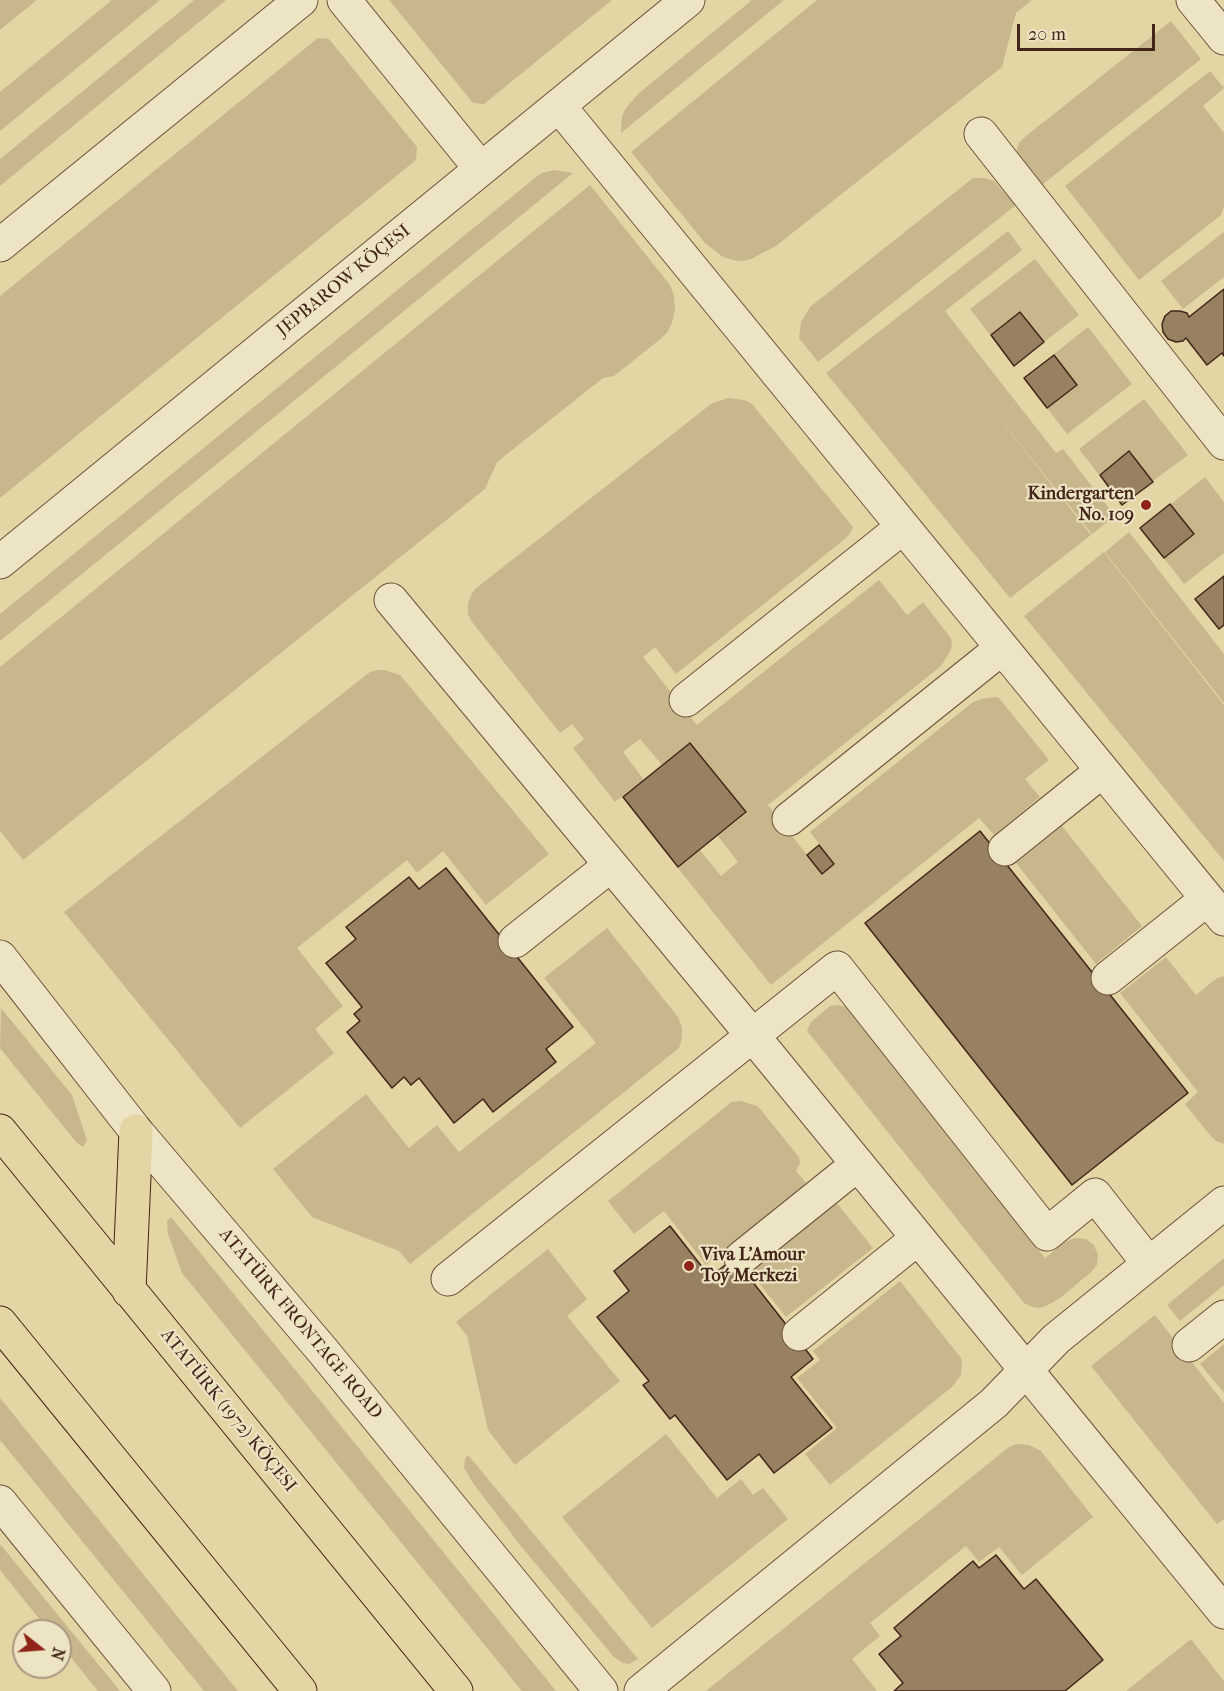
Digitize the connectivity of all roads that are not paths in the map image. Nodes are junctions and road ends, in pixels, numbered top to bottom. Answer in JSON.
{"nodes":[{"id":1,"x":301,"y":0,"type":"edge"},
{"id":2,"x":344,"y":0,"type":"edge"},
{"id":3,"x":688,"y":0,"type":"edge"},
{"id":4,"x":1193,"y":0,"type":"edge"},
{"id":5,"x":1224,"y":38,"type":"edge"},
{"id":6,"x":559,"y":106,"type":"junction"},
{"id":7,"x":981,"y":134,"type":"dead end"},
{"id":8,"x":481,"y":169,"type":"junction"},
{"id":9,"x":0,"y":245,"type":"edge"},
{"id":10,"x":1224,"y":443,"type":"edge"},
{"id":11,"x":903,"y":527,"type":"junction"},
{"id":12,"x":0,"y":562,"type":"edge"},
{"id":13,"x":391,"y":600,"type":"dead end"},
{"id":14,"x":1002,"y":648,"type":"junction"},
{"id":15,"x":686,"y":700,"type":"dead end"},
{"id":16,"x":1102,"y":771,"type":"junction"},
{"id":17,"x":789,"y":819,"type":"dead end"},
{"id":18,"x":1005,"y":849,"type":"dead end"},
{"id":19,"x":611,"y":865,"type":"junction"},
{"id":20,"x":1216,"y":909,"type":"edge"},
{"id":21,"x":515,"y":941,"type":"dead end"},
{"id":22,"x":0,"y":957,"type":"edge"},
{"id":23,"x":1108,"y":978,"type":"dead end"},
{"id":24,"x":753,"y":1036,"type":"junction"},
{"id":25,"x":0,"y":1131,"type":"edge"},
{"id":26,"x":136,"y":1131,"type":"junction"},
{"id":27,"x":858,"y":1164,"type":"junction"},
{"id":28,"x":1224,"y":1203,"type":"edge"},
{"id":29,"x":918,"y":1238,"type":"junction"},
{"id":30,"x":741,"y":1257,"type":"dead end"},
{"id":31,"x":1149,"y":1264,"type":"junction"},
{"id":32,"x":448,"y":1279,"type":"dead end"},
{"id":33,"x":129,"y":1291,"type":"junction"},
{"id":34,"x":1224,"y":1317,"type":"edge"},
{"id":35,"x":0,"y":1323,"type":"edge"},
{"id":36,"x":800,"y":1334,"type":"dead end"},
{"id":37,"x":1189,"y":1345,"type":"dead end"},
{"id":38,"x":1026,"y":1370,"type":"junction"},
{"id":39,"x":0,"y":1502,"type":"edge"},
{"id":40,"x":1224,"y":1612,"type":"edge"},
{"id":41,"x":154,"y":1691,"type":"edge"},
{"id":42,"x":300,"y":1691,"type":"edge"},
{"id":43,"x":456,"y":1691,"type":"edge"},
{"id":44,"x":601,"y":1691,"type":"edge"},
{"id":45,"x":641,"y":1691,"type":"edge"}],
"edges":[{"from":1,"to":9,"type":"street"},
{"from":2,"to":8,"type":"street"},
{"from":3,"to":6,"type":"street","name":"JEPBAROW KÖÇESI"},
{"from":4,"to":5,"type":"street"},
{"from":6,"to":8,"type":"street","name":"JEPBAROW KÖÇESI"},
{"from":6,"to":11,"type":"street"},
{"from":7,"to":10,"type":"street"},
{"from":8,"to":12,"type":"street","name":"JEPBAROW KÖÇESI"},
{"from":11,"to":14,"type":"street"},
{"from":11,"to":15,"type":"street"},
{"from":13,"to":19,"type":"street"},
{"from":14,"to":16,"type":"street"},
{"from":14,"to":17,"type":"street"},
{"from":16,"to":18,"type":"street"},
{"from":16,"to":20,"type":"street"},
{"from":19,"to":21,"type":"street"},
{"from":19,"to":24,"type":"street"},
{"from":20,"to":23,"type":"street"},
{"from":22,"to":26,"type":"street","name":"ATATÜRK FRONTAGE ROAD"},
{"from":24,"to":27,"type":"street"},
{"from":24,"to":31,"type":"street"},
{"from":24,"to":32,"type":"street"},
{"from":25,"to":33,"type":"main road","name":"ATATÜRK (1972) KÖÇESI"},
{"from":26,"to":33,"type":"main road"},
{"from":26,"to":44,"type":"street","name":"ATATÜRK FRONTAGE ROAD"},
{"from":27,"to":29,"type":"street"},
{"from":27,"to":30,"type":"street"},
{"from":28,"to":31,"type":"street"},
{"from":29,"to":36,"type":"street"},
{"from":29,"to":38,"type":"street"},
{"from":31,"to":38,"type":"street"},
{"from":33,"to":43,"type":"main road","name":"ATATÜRK (1972) KÖÇESI"},
{"from":34,"to":37,"type":"street"},
{"from":35,"to":42,"type":"main road"},
{"from":38,"to":40,"type":"street"},
{"from":38,"to":45,"type":"street"},
{"from":39,"to":41,"type":"street"}]}
